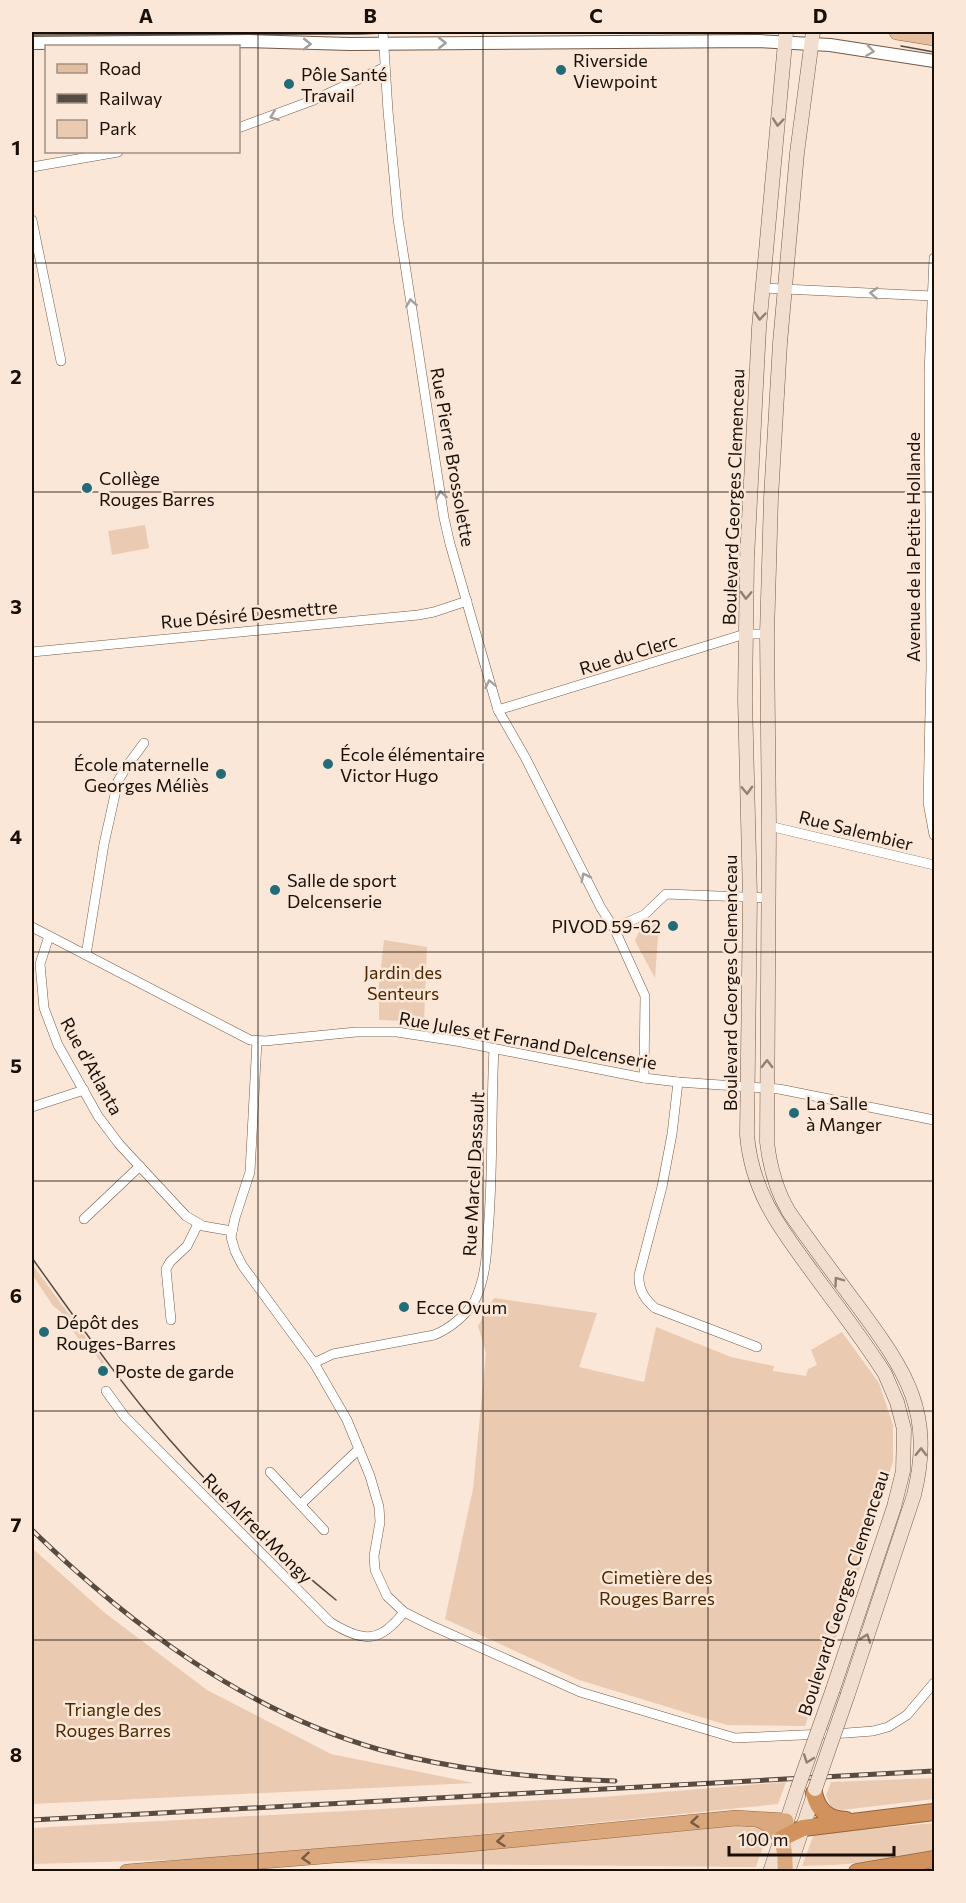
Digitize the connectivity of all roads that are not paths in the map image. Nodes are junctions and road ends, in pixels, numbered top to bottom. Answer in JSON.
{"nodes":[{"id":1,"x":897,"y":32,"type":"edge"},
{"id":2,"x":785,"y":36,"type":"edge"},
{"id":3,"x":383,"y":37,"type":"edge"},
{"id":4,"x":812,"y":37,"type":"edge"},
{"id":5,"x":934,"y":38,"type":"edge"},
{"id":6,"x":32,"y":43,"type":"edge"},
{"id":7,"x":934,"y":61,"type":"edge"},
{"id":8,"x":385,"y":67,"type":"junction"},
{"id":9,"x":240,"y":127,"type":"edge"},
{"id":10,"x":112,"y":153,"type":"edge"},
{"id":11,"x":32,"y":167,"type":"edge"},
{"id":12,"x":32,"y":220,"type":"edge"},
{"id":13,"x":934,"y":258,"type":"edge"},
{"id":14,"x":763,"y":288,"type":"junction"},
{"id":15,"x":785,"y":289,"type":"junction"},
{"id":16,"x":932,"y":296,"type":"junction"},
{"id":17,"x":61,"y":361,"type":"dead end"},
{"id":18,"x":467,"y":602,"type":"junction"},
{"id":19,"x":745,"y":634,"type":"junction"},
{"id":20,"x":767,"y":634,"type":"junction"},
{"id":21,"x":32,"y":652,"type":"edge"},
{"id":22,"x":498,"y":710,"type":"junction"},
{"id":23,"x":144,"y":743,"type":"dead end"},
{"id":24,"x":769,"y":826,"type":"junction"},
{"id":25,"x":934,"y":835,"type":"edge"},
{"id":26,"x":934,"y":865,"type":"edge"},
{"id":27,"x":750,"y":897,"type":"junction"},
{"id":28,"x":769,"y":898,"type":"junction"},
{"id":29,"x":32,"y":927,"type":"edge"},
{"id":30,"x":614,"y":928,"type":"junction"},
{"id":31,"x":49,"y":936,"type":"junction"},
{"id":32,"x":86,"y":955,"type":"junction"},
{"id":33,"x":257,"y":1041,"type":"junction"},
{"id":34,"x":494,"y":1049,"type":"junction"},
{"id":35,"x":644,"y":1078,"type":"junction"},
{"id":36,"x":678,"y":1082,"type":"junction"},
{"id":37,"x":748,"y":1086,"type":"junction"},
{"id":38,"x":767,"y":1087,"type":"junction"},
{"id":39,"x":84,"y":1090,"type":"junction"},
{"id":40,"x":32,"y":1107,"type":"edge"},
{"id":41,"x":934,"y":1120,"type":"edge"},
{"id":42,"x":140,"y":1166,"type":"junction"},
{"id":43,"x":84,"y":1219,"type":"dead end"},
{"id":44,"x":198,"y":1224,"type":"junction"},
{"id":45,"x":232,"y":1232,"type":"junction"},
{"id":46,"x":171,"y":1320,"type":"dead end"},
{"id":47,"x":757,"y":1347,"type":"dead end"},
{"id":48,"x":314,"y":1363,"type":"junction"},
{"id":49,"x":106,"y":1391,"type":"dead end"},
{"id":50,"x":359,"y":1449,"type":"junction"},
{"id":51,"x":270,"y":1472,"type":"dead end"},
{"id":52,"x":300,"y":1504,"type":"junction"},
{"id":53,"x":324,"y":1530,"type":"dead end"},
{"id":54,"x":404,"y":1612,"type":"junction"},
{"id":55,"x":934,"y":1683,"type":"edge"},
{"id":56,"x":815,"y":1791,"type":"junction"},
{"id":57,"x":934,"y":1812,"type":"edge"},
{"id":58,"x":753,"y":1818,"type":"junction"},
{"id":59,"x":861,"y":1820,"type":"junction"},
{"id":60,"x":786,"y":1821,"type":"junction"},
{"id":61,"x":803,"y":1828,"type":"junction"},
{"id":62,"x":785,"y":1849,"type":"junction"},
{"id":63,"x":934,"y":1859,"type":"edge"},
{"id":64,"x":127,"y":1872,"type":"edge"},
{"id":65,"x":770,"y":1872,"type":"edge"},
{"id":66,"x":787,"y":1872,"type":"edge"},
{"id":67,"x":857,"y":1872,"type":"edge"}],
"edges":[{"from":1,"to":5,"type":"main road"},
{"from":3,"to":2,"type":"street","one_way":true},
{"from":2,"to":4,"type":"street"},
{"from":2,"to":14,"type":"main road","name":"Boulevard Georges Clemenceau","one_way":true},
{"from":6,"to":3,"type":"street","one_way":true},
{"from":3,"to":8,"type":"street","name":"Rue Pierre Brossolette"},
{"from":4,"to":7,"type":"street","one_way":true},
{"from":4,"to":15,"type":"main road","name":"Boulevard Georges Clemenceau"},
{"from":8,"to":9,"type":"street","one_way":true},
{"from":18,"to":8,"type":"street","name":"Rue Pierre Brossolette","one_way":true},
{"from":10,"to":11,"type":"street"},
{"from":12,"to":17,"type":"street"},
{"from":13,"to":16,"type":"street","name":"Avenue de la Petite Hollande"},
{"from":14,"to":15,"type":"street"},
{"from":14,"to":19,"type":"main road","name":"Boulevard Georges Clemenceau","one_way":true},
{"from":16,"to":15,"type":"street","one_way":true},
{"from":15,"to":20,"type":"main road","name":"Boulevard Georges Clemenceau"},
{"from":16,"to":25,"type":"street","name":"Avenue de la Petite Hollande"},
{"from":18,"to":21,"type":"street","name":"Rue Désiré Desmettre"},
{"from":22,"to":18,"type":"street","name":"Rue Pierre Brossolette","one_way":true},
{"from":19,"to":20,"type":"street","name":"Rue du Clerc"},
{"from":19,"to":22,"type":"street","name":"Rue du Clerc"},
{"from":19,"to":27,"type":"main road","name":"Boulevard Georges Clemenceau","one_way":true},
{"from":20,"to":24,"type":"main road","name":"Boulevard Georges Clemenceau"},
{"from":30,"to":22,"type":"street","name":"Rue Pierre Brossolette","one_way":true},
{"from":23,"to":32,"type":"street"},
{"from":24,"to":26,"type":"street","name":"Rue Salembier"},
{"from":24,"to":28,"type":"main road","name":"Boulevard Georges Clemenceau"},
{"from":27,"to":28,"type":"street"},
{"from":27,"to":30,"type":"street"},
{"from":27,"to":37,"type":"main road","name":"Boulevard Georges Clemenceau"},
{"from":38,"to":28,"type":"main road","name":"Boulevard Georges Clemenceau","one_way":true},
{"from":29,"to":31,"type":"street","name":"Rue Jules et Fernand Delcenserie"},
{"from":30,"to":35,"type":"street","name":"Rue Pierre Brossolette"},
{"from":31,"to":32,"type":"street","name":"Rue Jules et Fernand Delcenserie"},
{"from":31,"to":39,"type":"street","name":"Rue d'Atlanta"},
{"from":32,"to":33,"type":"street","name":"Rue Jules et Fernand Delcenserie"},
{"from":33,"to":34,"type":"street","name":"Rue Jules et Fernand Delcenserie"},
{"from":33,"to":45,"type":"street"},
{"from":34,"to":35,"type":"street","name":"Rue Jules et Fernand Delcenserie"},
{"from":34,"to":48,"type":"street","name":"Rue Marcel Dassault"},
{"from":35,"to":36,"type":"street","name":"Rue Jules et Fernand Delcenserie"},
{"from":36,"to":37,"type":"street","name":"Rue Jules et Fernand Delcenserie"},
{"from":36,"to":47,"type":"street"},
{"from":37,"to":38,"type":"street","name":"Rue Jules et Fernand Delcenserie"},
{"from":37,"to":60,"type":"main road","name":"Boulevard Georges Clemenceau","one_way":true,"bridge":true},
{"from":38,"to":41,"type":"street","name":"Rue Jules et Fernand Delcenserie"},
{"from":56,"to":38,"type":"main road","name":"Boulevard Georges Clemenceau","one_way":true,"bridge":true},
{"from":39,"to":40,"type":"street"},
{"from":39,"to":42,"type":"street","name":"Rue d'Atlanta"},
{"from":42,"to":43,"type":"street"},
{"from":42,"to":44,"type":"street","name":"Rue d'Atlanta"},
{"from":44,"to":45,"type":"street","name":"Rue d'Atlanta"},
{"from":44,"to":46,"type":"street"},
{"from":45,"to":48,"type":"street"},
{"from":48,"to":50,"type":"street"},
{"from":49,"to":54,"type":"street","name":"Rue Alfred Mongy"},
{"from":50,"to":52,"type":"street"},
{"from":50,"to":54,"type":"street"},
{"from":51,"to":52,"type":"street"},
{"from":52,"to":53,"type":"street"},
{"from":54,"to":55,"type":"street"},
{"from":56,"to":59,"type":"highway"},
{"from":56,"to":61,"type":"main road","name":"Boulevard Georges Clemenceau"},
{"from":57,"to":59,"type":"highway"},
{"from":58,"to":60,"type":"highway"},
{"from":58,"to":62,"type":"highway"},
{"from":58,"to":64,"type":"highway","one_way":true},
{"from":59,"to":61,"type":"highway"},
{"from":60,"to":62,"type":"main road","name":"Boulevard Georges Clemenceau"},
{"from":61,"to":62,"type":"highway"},
{"from":62,"to":65,"type":"main road","name":"Boulevard Georges Clemenceau"},
{"from":62,"to":66,"type":"highway"},
{"from":63,"to":67,"type":"highway"}]}
